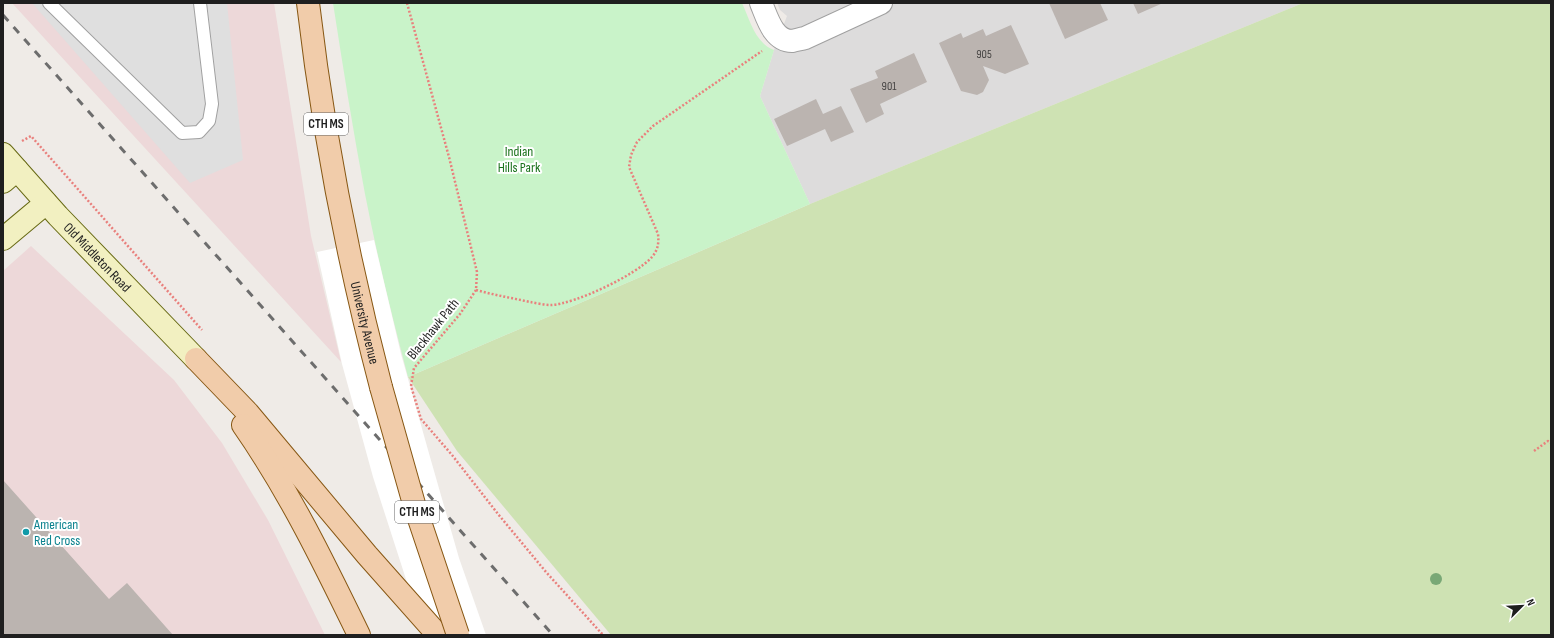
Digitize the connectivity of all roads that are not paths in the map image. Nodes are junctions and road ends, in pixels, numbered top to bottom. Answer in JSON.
{"nodes":[{"id":1,"x":49,"y":3,"type":"edge"},
{"id":2,"x":200,"y":3,"type":"edge"},
{"id":3,"x":308,"y":3,"type":"edge"},
{"id":4,"x":761,"y":3,"type":"edge"},
{"id":5,"x":881,"y":3,"type":"edge"},
{"id":6,"x":3,"y":154,"type":"edge"},
{"id":7,"x":10,"y":176,"type":"edge"},
{"id":8,"x":46,"y":202,"type":"junction"},
{"id":9,"x":3,"y":239,"type":"edge"},
{"id":10,"x":196,"y":359,"type":"junction"},
{"id":11,"x":359,"y":635,"type":"edge"},
{"id":12,"x":438,"y":635,"type":"edge"},
{"id":13,"x":458,"y":635,"type":"edge"}],
"edges":[{"from":1,"to":2,"type":"lane"},
{"from":3,"to":13,"type":"main road","name":"University Avenue","number":"CTH MS","bridge":true},
{"from":4,"to":5,"type":"street"},
{"from":6,"to":7,"type":"main road","name":"Old Middleton Road"},
{"from":7,"to":8,"type":"main road","name":"Old Middleton Road"},
{"from":8,"to":9,"type":"main road"},
{"from":8,"to":10,"type":"main road","name":"Old Middleton Road"},
{"from":10,"to":11,"type":"main road"},
{"from":10,"to":12,"type":"main road"}]}
